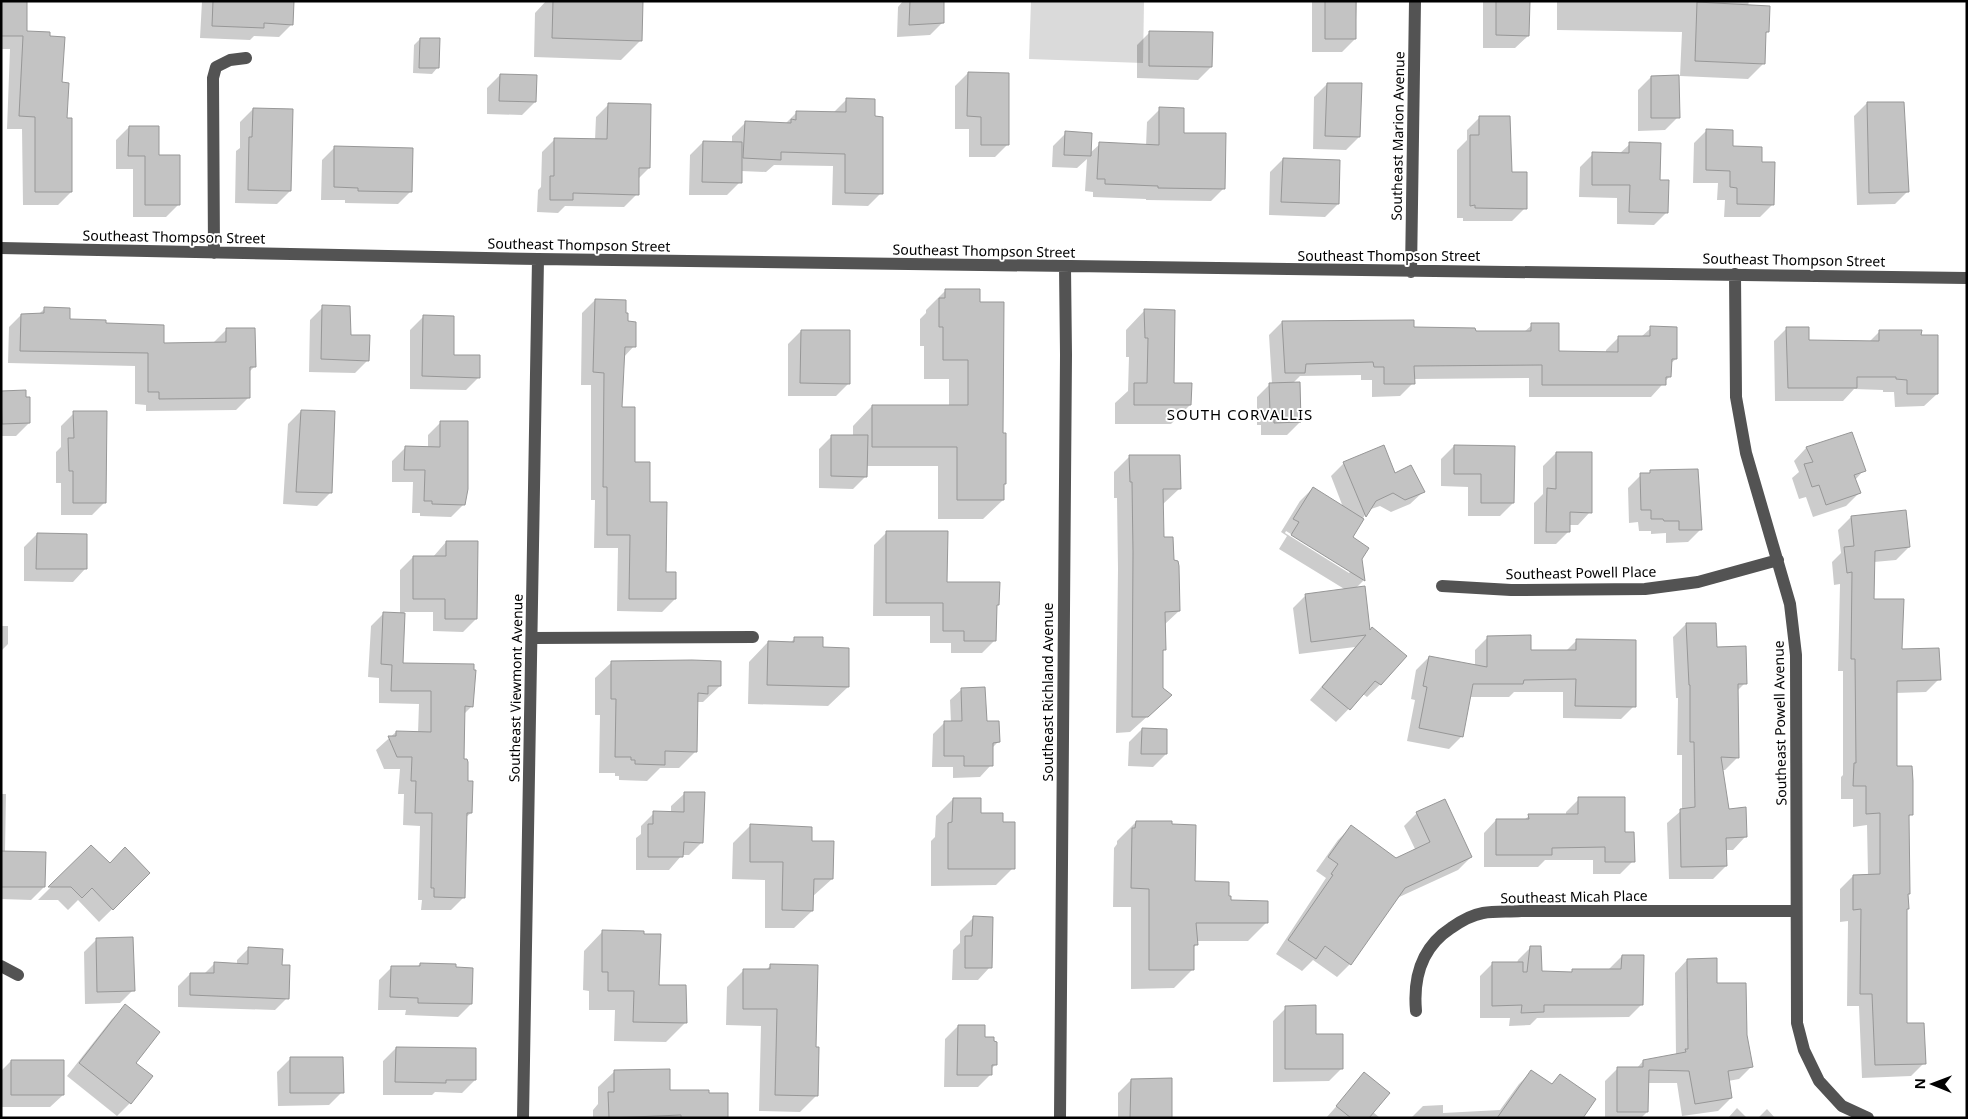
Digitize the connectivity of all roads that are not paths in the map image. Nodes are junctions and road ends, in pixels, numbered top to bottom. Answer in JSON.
{"nodes":[{"id":1,"x":1415,"y":1,"type":"edge"},
{"id":2,"x":246,"y":58,"type":"dead end"},
{"id":3,"x":1,"y":248,"type":"edge"},
{"id":4,"x":214,"y":253,"type":"junction"},
{"id":5,"x":538,"y":259,"type":"junction"},
{"id":6,"x":1065,"y":267,"type":"junction"},
{"id":7,"x":1411,"y":272,"type":"junction"},
{"id":8,"x":1735,"y":274,"type":"junction"},
{"id":9,"x":1967,"y":278,"type":"edge"},
{"id":10,"x":1778,"y":560,"type":"junction"},
{"id":11,"x":1442,"y":586,"type":"dead end"},
{"id":12,"x":753,"y":637,"type":"dead end"},
{"id":13,"x":532,"y":638,"type":"junction"},
{"id":14,"x":1796,"y":911,"type":"junction"},
{"id":15,"x":1,"y":966,"type":"edge"},
{"id":16,"x":18,"y":975,"type":"dead end"},
{"id":17,"x":1416,"y":1010,"type":"dead end"},
{"id":18,"x":523,"y":1118,"type":"edge"},
{"id":19,"x":1060,"y":1118,"type":"edge"},
{"id":20,"x":1868,"y":1118,"type":"edge"}],
"edges":[{"from":1,"to":7,"type":"street","name":"Southeast Marion Avenue"},
{"from":2,"to":4,"type":"street"},
{"from":3,"to":4,"type":"street","name":"Southeast Thompson Street"},
{"from":4,"to":5,"type":"street","name":"Southeast Thompson Street"},
{"from":5,"to":6,"type":"street","name":"Southeast Thompson Street"},
{"from":5,"to":13,"type":"street","name":"Southeast Viewmont Avenue"},
{"from":6,"to":7,"type":"street","name":"Southeast Thompson Street"},
{"from":6,"to":19,"type":"street","name":"Southeast Richland Avenue"},
{"from":7,"to":8,"type":"street","name":"Southeast Thompson Street"},
{"from":8,"to":9,"type":"street","name":"Southeast Thompson Street"},
{"from":8,"to":10,"type":"street","name":"Southeast Powell Avenue"},
{"from":10,"to":11,"type":"street","name":"Southeast Powell Place"},
{"from":10,"to":14,"type":"street","name":"Southeast Powell Avenue"},
{"from":12,"to":13,"type":"street"},
{"from":13,"to":18,"type":"street","name":"Southeast Viewmont Avenue"},
{"from":14,"to":17,"type":"street","name":"Southeast Micah Place"},
{"from":14,"to":20,"type":"street","name":"Southeast Powell Avenue"},
{"from":15,"to":16,"type":"street"}]}
